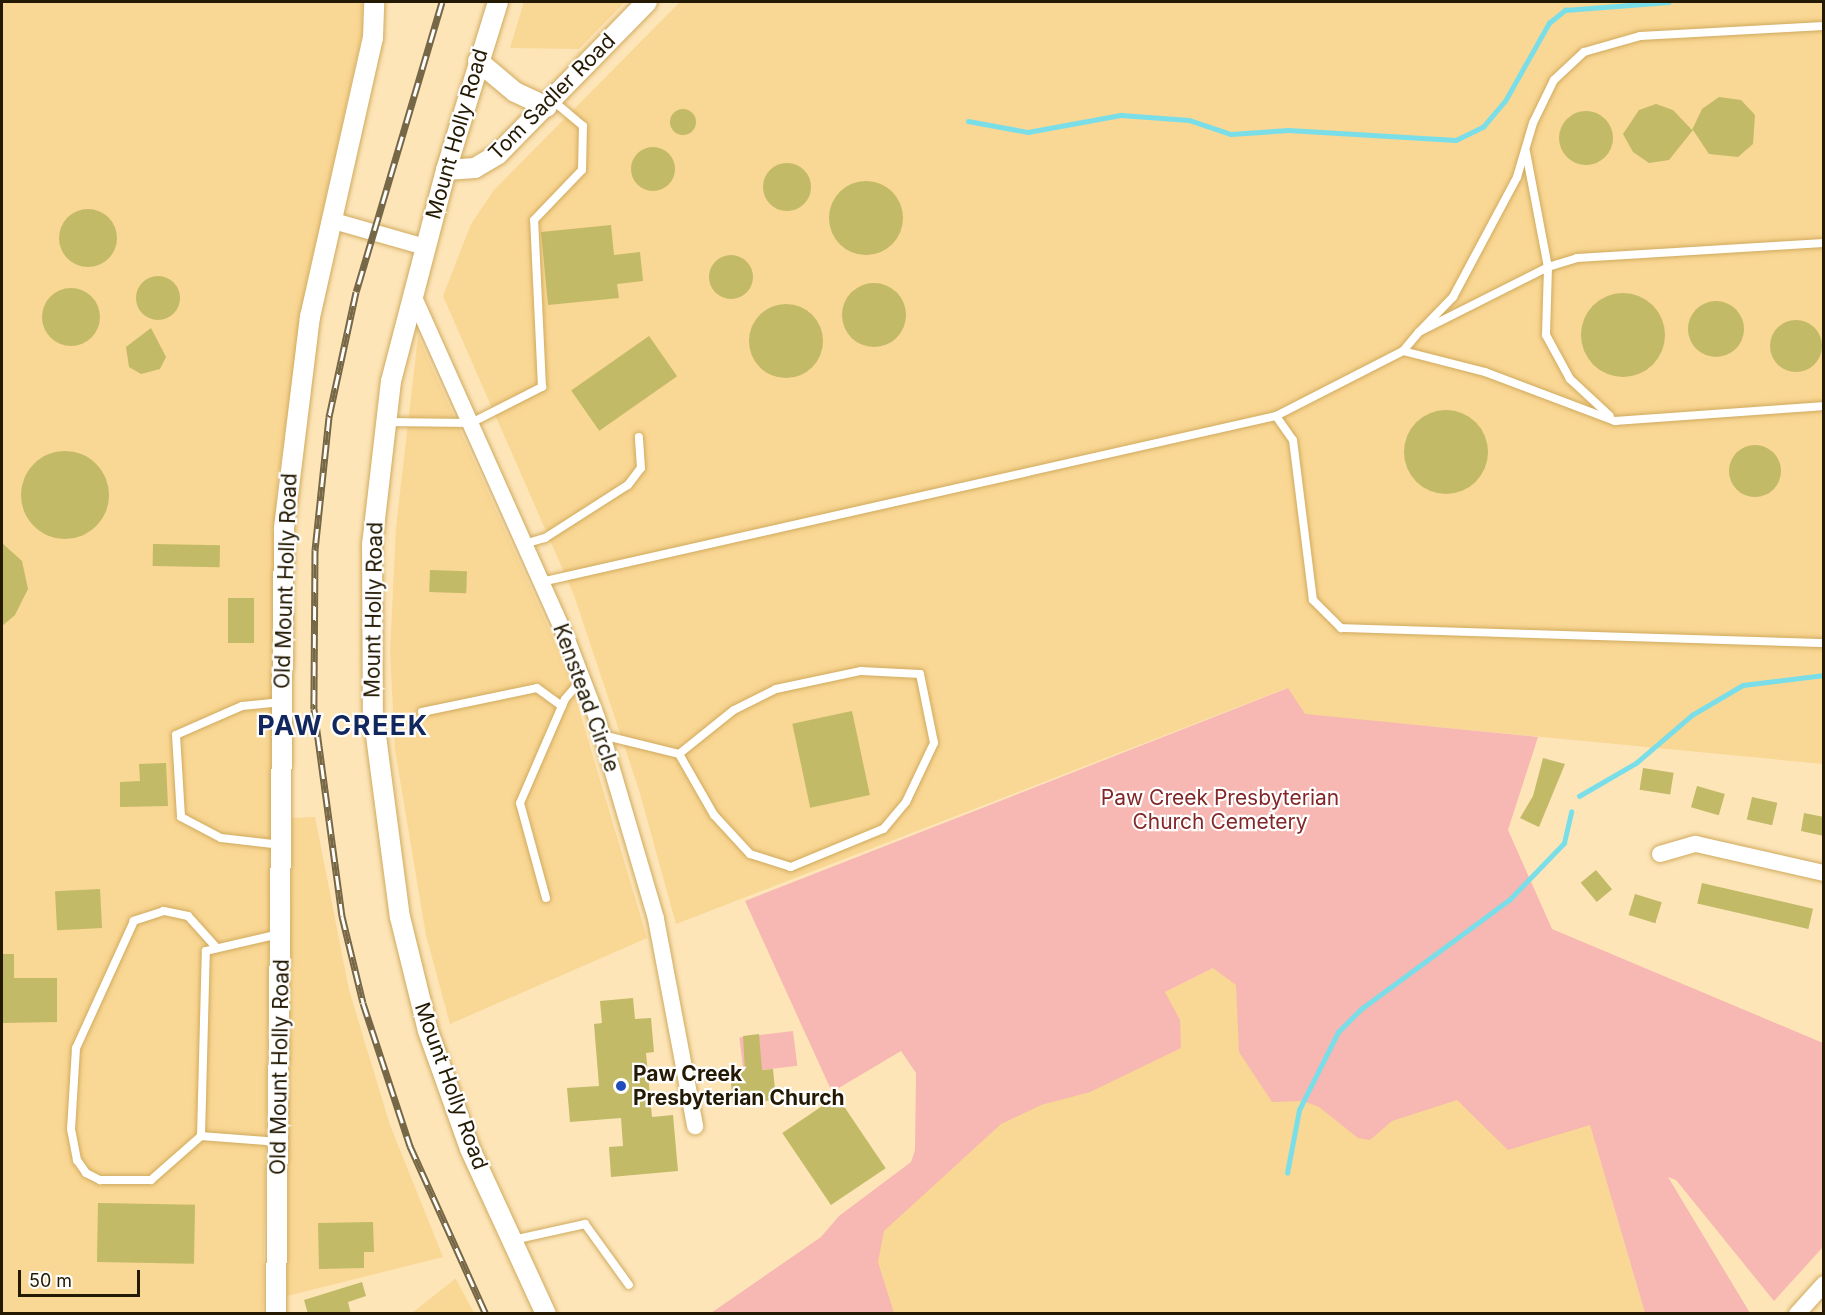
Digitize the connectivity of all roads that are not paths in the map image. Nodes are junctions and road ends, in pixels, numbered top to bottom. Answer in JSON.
{"nodes":[{"id":1,"x":374,"y":2,"type":"edge"},
{"id":2,"x":498,"y":2,"type":"edge"},
{"id":3,"x":647,"y":2,"type":"edge"},
{"id":4,"x":1824,"y":26,"type":"edge"},
{"id":5,"x":478,"y":61,"type":"junction"},
{"id":6,"x":550,"y":104,"type":"junction"},
{"id":7,"x":1525,"y":149,"type":"junction"},
{"id":8,"x":446,"y":170,"type":"junction"},
{"id":9,"x":330,"y":220,"type":"junction"},
{"id":10,"x":1824,"y":243,"type":"edge"},
{"id":11,"x":425,"y":247,"type":"junction"},
{"id":12,"x":1548,"y":267,"type":"junction"},
{"id":13,"x":412,"y":293,"type":"junction"},
{"id":14,"x":1419,"y":332,"type":"junction"},
{"id":15,"x":1403,"y":351,"type":"junction"},
{"id":16,"x":1824,"y":406,"type":"edge"},
{"id":17,"x":1276,"y":416,"type":"junction"},
{"id":18,"x":1616,"y":421,"type":"junction"},
{"id":19,"x":385,"y":422,"type":"junction"},
{"id":20,"x":471,"y":423,"type":"junction"},
{"id":21,"x":639,"y":437,"type":"dead end"},
{"id":22,"x":524,"y":544,"type":"junction"},
{"id":23,"x":541,"y":582,"type":"junction"},
{"id":24,"x":1824,"y":643,"type":"edge"},
{"id":25,"x":583,"y":678,"type":"junction"},
{"id":26,"x":283,"y":702,"type":"junction"},
{"id":27,"x":562,"y":706,"type":"junction"},
{"id":28,"x":422,"y":712,"type":"dead end"},
{"id":29,"x":602,"y":735,"type":"junction"},
{"id":30,"x":679,"y":754,"type":"junction"},
{"id":31,"x":282,"y":845,"type":"junction"},
{"id":32,"x":1660,"y":854,"type":"dead end"},
{"id":33,"x":1824,"y":873,"type":"edge"},
{"id":34,"x":546,"y":898,"type":"dead end"},
{"id":35,"x":282,"y":933,"type":"junction"},
{"id":36,"x":215,"y":946,"type":"junction"},
{"id":37,"x":695,"y":1126,"type":"dead end"},
{"id":38,"x":201,"y":1136,"type":"junction"},
{"id":39,"x":279,"y":1142,"type":"junction"},
{"id":40,"x":511,"y":1241,"type":"junction"},
{"id":41,"x":1824,"y":1284,"type":"edge"},
{"id":42,"x":629,"y":1285,"type":"dead end"},
{"id":43,"x":276,"y":1314,"type":"edge"},
{"id":44,"x":546,"y":1314,"type":"edge"},
{"id":45,"x":1797,"y":1314,"type":"edge"}],
"edges":[{"from":1,"to":9,"type":"street","name":"Old Mount Holly Road"},
{"from":2,"to":5,"type":"street","name":"Mount Holly Road"},
{"from":3,"to":6,"type":"street","name":"Tom Sadler Road"},
{"from":4,"to":7,"type":"lane"},
{"from":5,"to":6,"type":"street"},
{"from":5,"to":8,"type":"street","name":"Mount Holly Road"},
{"from":6,"to":8,"type":"street","name":"Tom Sadler Road"},
{"from":6,"to":20,"type":"lane"},
{"from":7,"to":12,"type":"lane"},
{"from":7,"to":14,"type":"lane"},
{"from":8,"to":11,"type":"street","name":"Mount Holly Road"},
{"from":9,"to":11,"type":"street"},
{"from":9,"to":26,"type":"street","name":"Old Mount Holly Road"},
{"from":10,"to":12,"type":"lane"},
{"from":11,"to":13,"type":"street","name":"Mount Holly Road"},
{"from":12,"to":14,"type":"lane"},
{"from":12,"to":18,"type":"lane"},
{"from":13,"to":19,"type":"street","name":"Mount Holly Road"},
{"from":13,"to":20,"type":"street","name":"Kenstead Circle"},
{"from":14,"to":15,"type":"lane"},
{"from":15,"to":17,"type":"lane"},
{"from":15,"to":18,"type":"lane"},
{"from":16,"to":18,"type":"lane"},
{"from":17,"to":23,"type":"lane"},
{"from":17,"to":24,"type":"lane"},
{"from":19,"to":20,"type":"lane"},
{"from":19,"to":40,"type":"street","name":"Mount Holly Road"},
{"from":20,"to":22,"type":"street","name":"Kenstead Circle"},
{"from":21,"to":22,"type":"lane"},
{"from":22,"to":23,"type":"street","name":"Kenstead Circle"},
{"from":23,"to":25,"type":"street","name":"Kenstead Circle"},
{"from":25,"to":27,"type":"lane"},
{"from":25,"to":29,"type":"street","name":"Kenstead Circle"},
{"from":26,"to":31,"type":"street","name":"Old Mount Holly Road"},
{"from":26,"to":31,"type":"lane"},
{"from":27,"to":28,"type":"lane"},
{"from":27,"to":34,"type":"lane"},
{"from":29,"to":30,"type":"lane"},
{"from":29,"to":37,"type":"street","name":"Kenstead Circle"},
{"from":30,"to":30,"type":"lane"},
{"from":31,"to":35,"type":"street","name":"Old Mount Holly Road"},
{"from":32,"to":33,"type":"street"},
{"from":35,"to":36,"type":"lane"},
{"from":35,"to":39,"type":"street","name":"Old Mount Holly Road"},
{"from":36,"to":38,"type":"lane"},
{"from":36,"to":38,"type":"lane"},
{"from":38,"to":39,"type":"lane"},
{"from":39,"to":43,"type":"street","name":"Old Mount Holly Road"},
{"from":40,"to":42,"type":"lane"},
{"from":40,"to":44,"type":"street","name":"Mount Holly Road"},
{"from":41,"to":45,"type":"street"}]}
